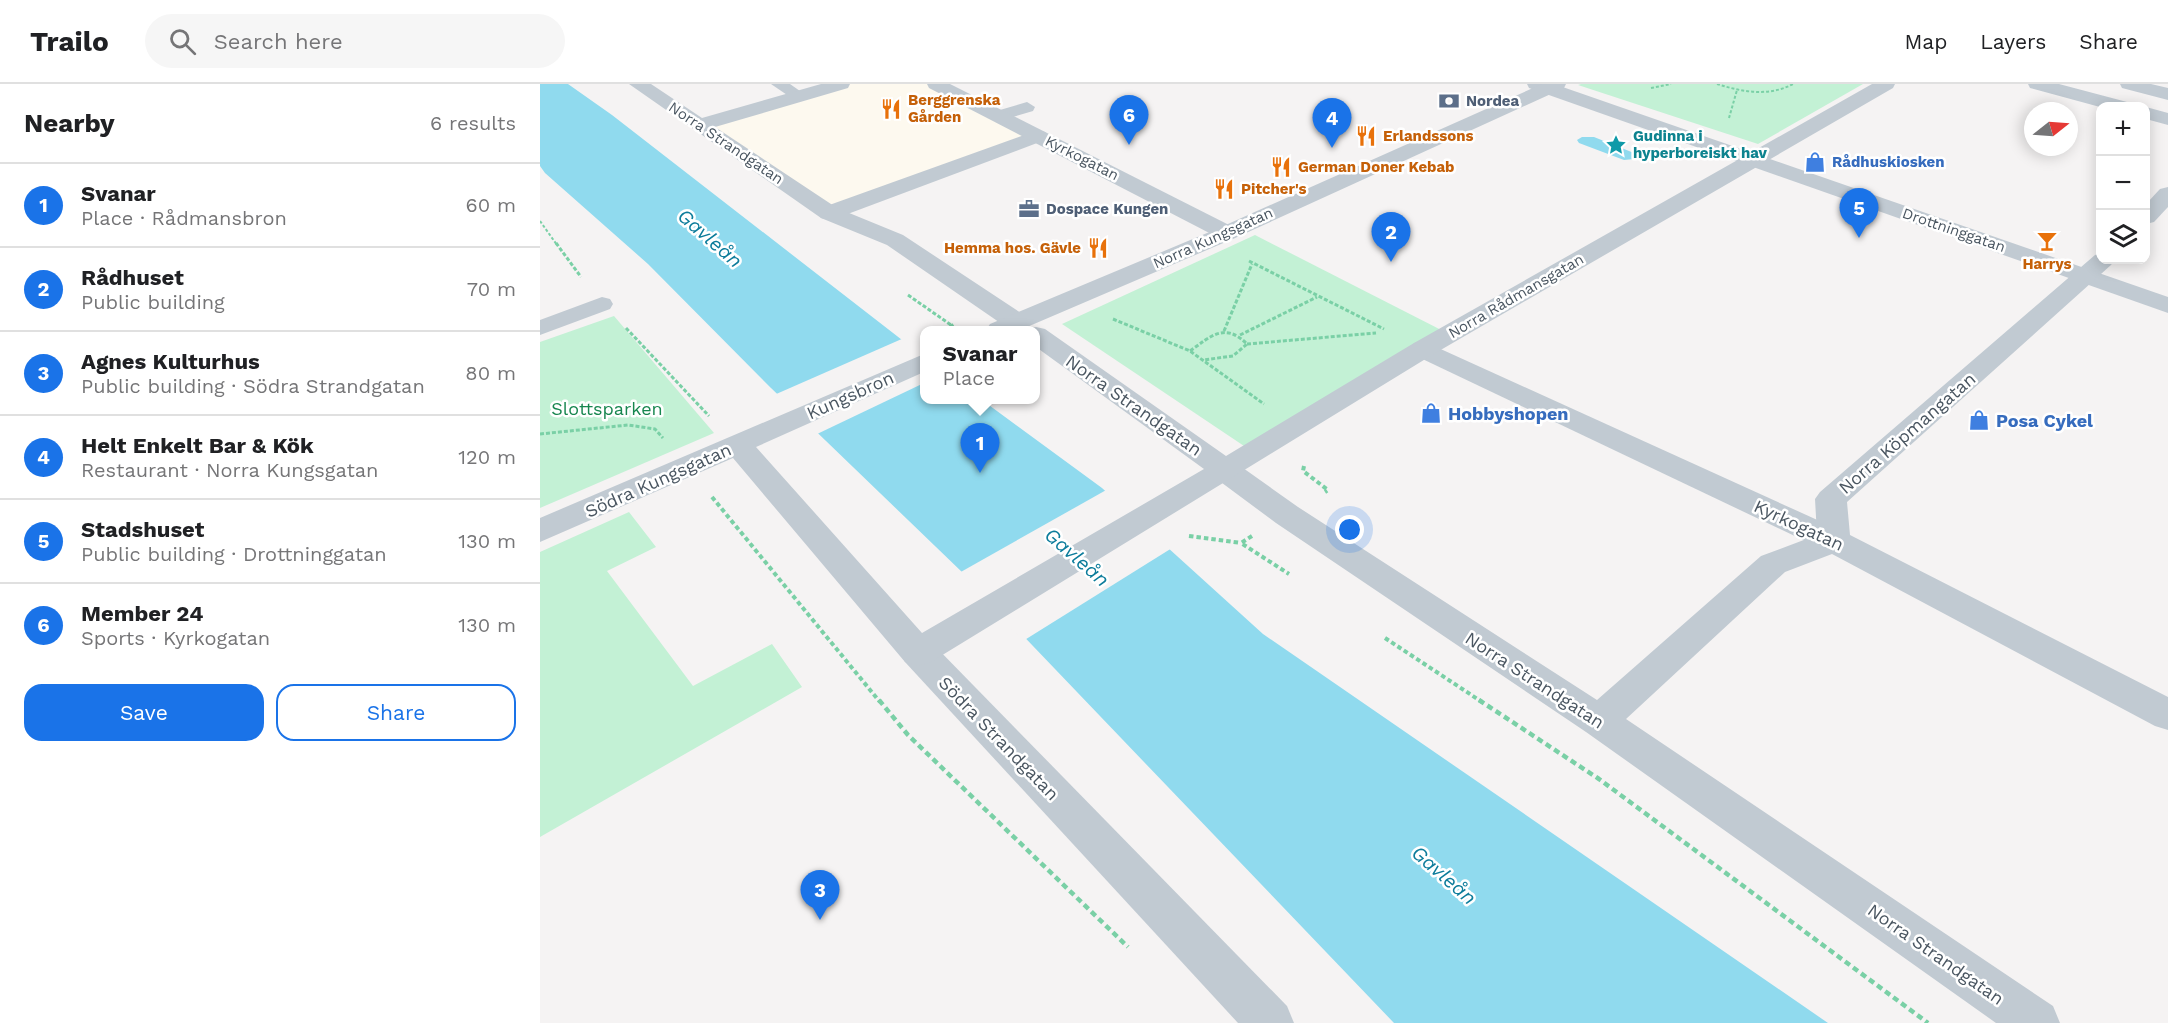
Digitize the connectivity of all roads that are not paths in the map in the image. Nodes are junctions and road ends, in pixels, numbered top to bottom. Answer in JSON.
{"nodes":[{"id":1,"x":638,"y":84,"type":"edge"},
{"id":2,"x":779,"y":84,"type":"edge"},
{"id":3,"x":841,"y":84,"type":"edge"},
{"id":4,"x":936,"y":84,"type":"edge"},
{"id":5,"x":1886,"y":84,"type":"edge"},
{"id":6,"x":2037,"y":84,"type":"edge"},
{"id":7,"x":2129,"y":84,"type":"edge"},
{"id":8,"x":1547,"y":85,"type":"edge"},
{"id":9,"x":2168,"y":94,"type":"edge"},
{"id":10,"x":799,"y":96,"type":"junction"},
{"id":11,"x":2105,"y":102,"type":"edge"},
{"id":12,"x":1027,"y":107,"type":"dead end"},
{"id":13,"x":2150,"y":114,"type":"edge"},
{"id":14,"x":999,"y":116,"type":"junction"},
{"id":15,"x":2168,"y":119,"type":"edge"},
{"id":16,"x":699,"y":125,"type":"junction"},
{"id":17,"x":1038,"y":136,"type":"junction"},
{"id":18,"x":1752,"y":160,"type":"junction"},
{"id":19,"x":2168,"y":194,"type":"edge"},
{"id":20,"x":2150,"y":212,"type":"edge"},
{"id":21,"x":829,"y":213,"type":"junction"},
{"id":22,"x":1227,"y":233,"type":"junction"},
{"id":23,"x":2094,"y":268,"type":"edge"},
{"id":24,"x":602,"y":304,"type":"road end"},
{"id":25,"x":2168,"y":305,"type":"edge"},
{"id":26,"x":1014,"y":326,"type":"edge"},
{"id":27,"x":1029,"y":326,"type":"edge"},
{"id":28,"x":540,"y":328,"type":"edge"},
{"id":29,"x":1040,"y":344,"type":"edge"},
{"id":30,"x":1423,"y":349,"type":"junction"},
{"id":31,"x":920,"y":364,"type":"edge"},
{"id":32,"x":776,"y":429,"type":"joint"},
{"id":33,"x":738,"y":445,"type":"junction"},
{"id":34,"x":1226,"y":470,"type":"junction"},
{"id":35,"x":540,"y":531,"type":"edge"},
{"id":36,"x":1834,"y":541,"type":"junction"},
{"id":37,"x":918,"y":652,"type":"junction"},
{"id":38,"x":2168,"y":715,"type":"edge"},
{"id":39,"x":1599,"y":721,"type":"junction"},
{"id":40,"x":1270,"y":1023,"type":"edge"},
{"id":41,"x":2036,"y":1023,"type":"edge"}],
"edges":[{"from":1,"to":16,"type":"street","name":"Norra Strandgatan"},
{"from":2,"to":10,"type":"lane"},
{"from":3,"to":10,"type":"street"},
{"from":4,"to":14,"type":"street","name":"Kyrkogatan"},
{"from":5,"to":18,"type":"street","name":"Norra Rådmansgatan"},
{"from":6,"to":11,"type":"street"},
{"from":7,"to":9,"type":"street"},
{"from":8,"to":18,"type":"street","name":"Drottninggatan"},
{"from":8,"to":22,"type":"street","name":"Norra Kungsgatan"},
{"from":10,"to":16,"type":"street"},
{"from":12,"to":14,"type":"lane"},
{"from":13,"to":15,"type":"street"},
{"from":14,"to":17,"type":"street","name":"Kyrkogatan"},
{"from":16,"to":21,"type":"street","name":"Norra Strandgatan"},
{"from":17,"to":21,"type":"street"},
{"from":17,"to":22,"type":"street","name":"Kyrkogatan"},
{"from":18,"to":23,"type":"street","name":"Drottninggatan"},
{"from":18,"to":30,"type":"street","name":"Norra Rådmansgatan"},
{"from":19,"to":20,"type":"street"},
{"from":21,"to":26,"type":"street","name":"Norra Strandgatan"},
{"from":22,"to":27,"type":"street","name":"Norra Kungsgatan"},
{"from":23,"to":25,"type":"street","name":"Drottninggatan"},
{"from":23,"to":36,"type":"street","name":"Norra Köpmangatan"},
{"from":24,"to":28,"type":"lane"},
{"from":29,"to":34,"type":"street","name":"Norra Strandgatan"},
{"from":30,"to":34,"type":"street","name":"Norra Rådmansgatan"},
{"from":30,"to":36,"type":"street","name":"Kyrkogatan"},
{"from":31,"to":32,"type":"street","name":"Kungsbron"},
{"from":32,"to":33,"type":"street","name":"Södra Kungsgatan"},
{"from":33,"to":35,"type":"street","name":"Södra Kungsgatan"},
{"from":33,"to":37,"type":"street","name":"Södra Strandgatan"},
{"from":34,"to":37,"type":"street","name":"Norra Rådmansgatan"},
{"from":34,"to":39,"type":"street","name":"Norra Strandgatan"},
{"from":36,"to":38,"type":"street","name":"Kyrkogatan"},
{"from":36,"to":39,"type":"street"},
{"from":37,"to":40,"type":"street","name":"Södra Strandgatan"},
{"from":39,"to":41,"type":"street","name":"Norra Strandgatan"}]}
